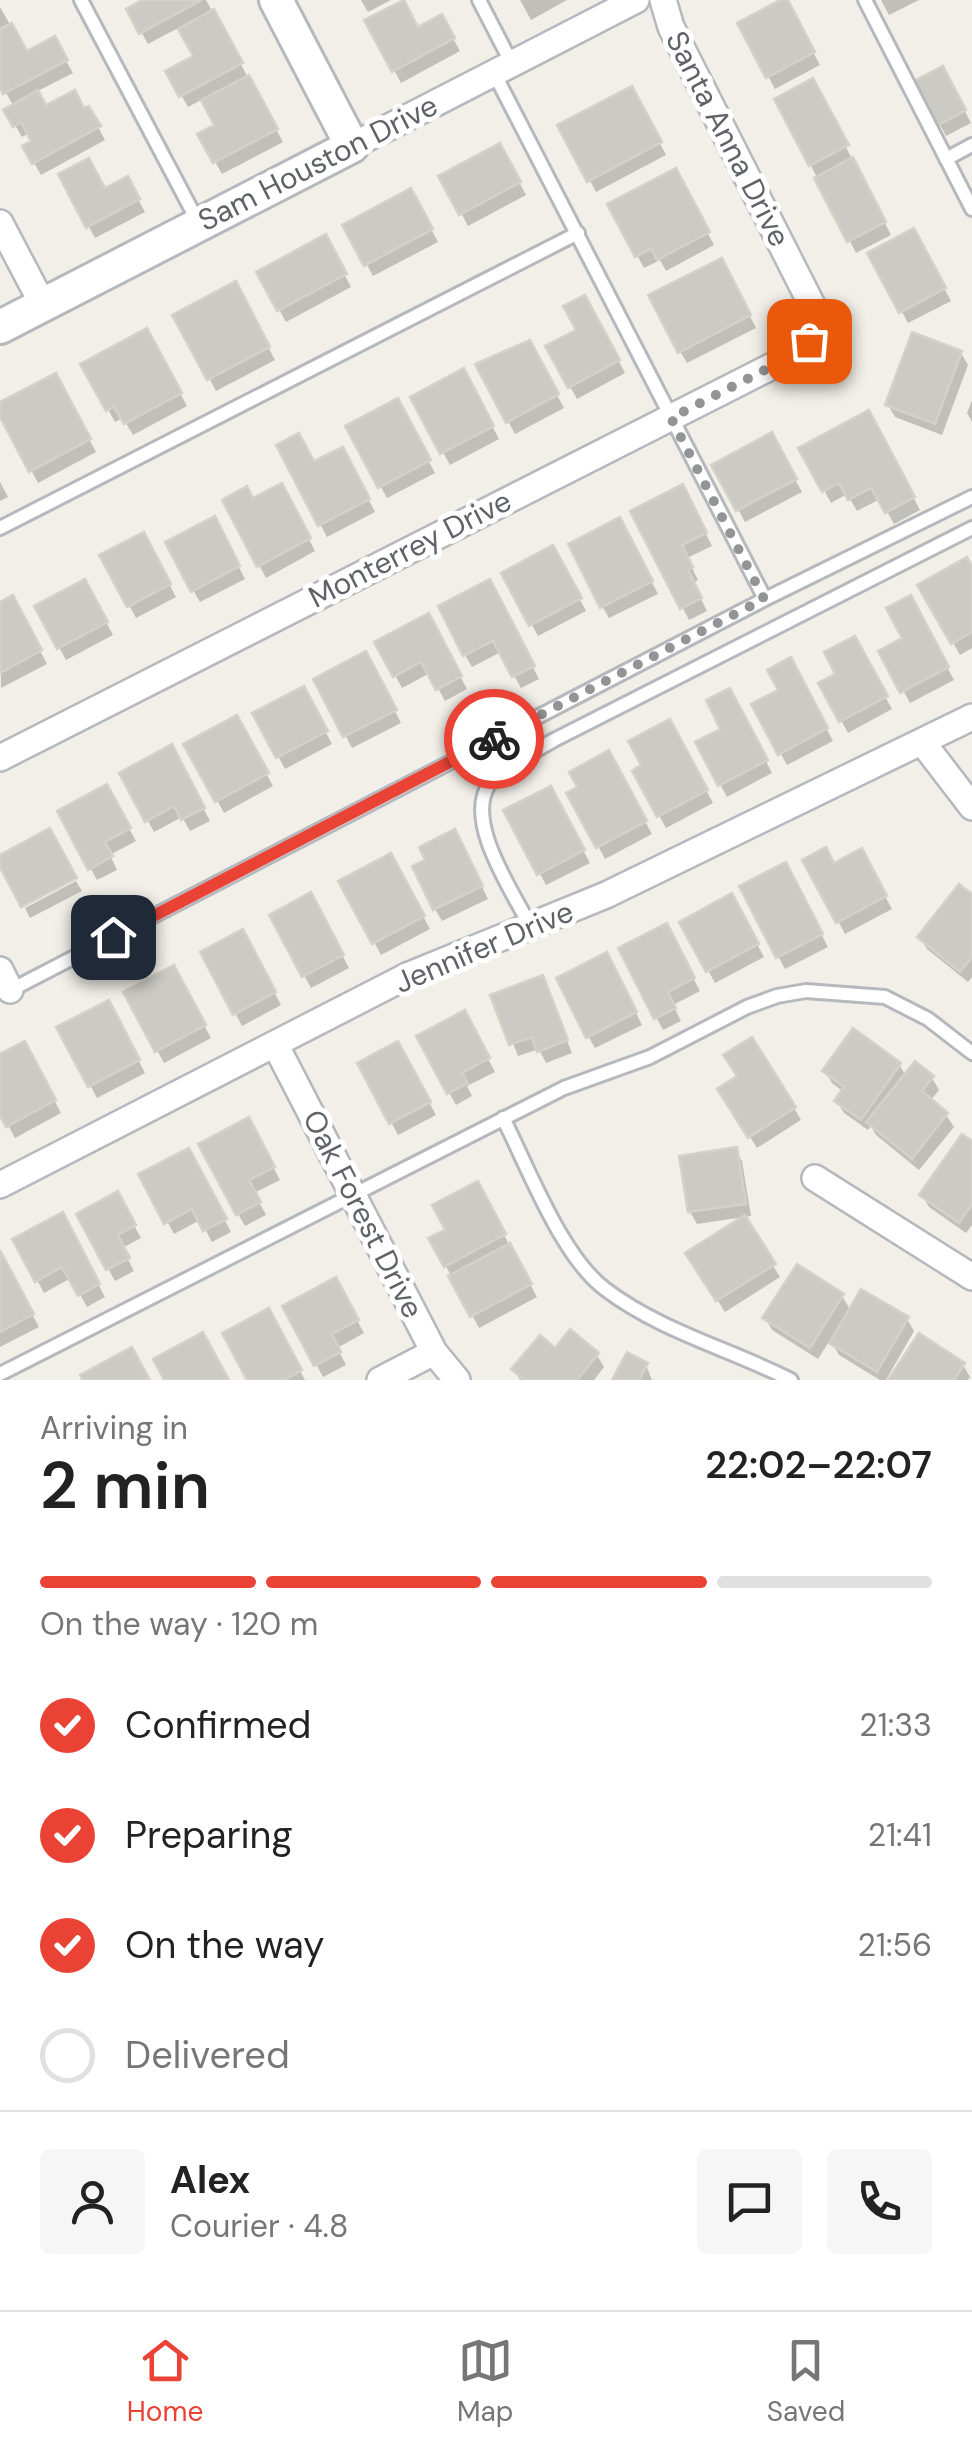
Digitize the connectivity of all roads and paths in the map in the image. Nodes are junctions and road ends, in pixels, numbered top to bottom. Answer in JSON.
{"nodes":[{"id":1,"x":81,"y":0,"type":"edge"},
{"id":2,"x":276,"y":0,"type":"edge"},
{"id":3,"x":479,"y":0,"type":"edge"},
{"id":4,"x":636,"y":0,"type":"edge"},
{"id":5,"x":664,"y":0,"type":"edge"},
{"id":6,"x":865,"y":0,"type":"edge"},
{"id":7,"x":503,"y":68,"type":"junction"},
{"id":8,"x":972,"y":145,"type":"edge"},
{"id":9,"x":352,"y":146,"type":"junction"},
{"id":10,"x":946,"y":159,"type":"junction"},
{"id":11,"x":972,"y":209,"type":"edge"},
{"id":12,"x":0,"y":223,"type":"edge"},
{"id":13,"x":199,"y":224,"type":"junction"},
{"id":14,"x":578,"y":233,"type":"junction"},
{"id":15,"x":43,"y":305,"type":"junction"},
{"id":16,"x":0,"y":327,"type":"edge"},
{"id":17,"x":814,"y":333,"type":"joint"},
{"id":18,"x":671,"y":418,"type":"junction"},
{"id":19,"x":972,"y":497,"type":"edge"},
{"id":20,"x":0,"y":528,"type":"edge"},
{"id":21,"x":972,"y":528,"type":"edge"},
{"id":22,"x":764,"y":599,"type":"junction"},
{"id":23,"x":972,"y":717,"type":"edge"},
{"id":24,"x":923,"y":743,"type":"junction"},
{"id":25,"x":0,"y":758,"type":"edge"},
{"id":26,"x":972,"y":807,"type":"edge"},
{"id":27,"x":530,"y":926,"type":"junction"},
{"id":28,"x":3,"y":985,"type":"edge"},
{"id":29,"x":275,"y":1044,"type":"junction"},
{"id":30,"x":972,"y":1053,"type":"edge"},
{"id":31,"x":504,"y":1118,"type":"junction"},
{"id":32,"x":815,"y":1178,"type":"dead end"},
{"id":33,"x":0,"y":1185,"type":"edge"},
{"id":34,"x":352,"y":1194,"type":"junction"},
{"id":35,"x":972,"y":1277,"type":"edge"},
{"id":36,"x":434,"y":1352,"type":"junction"},
{"id":37,"x":0,"y":1374,"type":"edge"},
{"id":38,"x":380,"y":1380,"type":"edge"},
{"id":39,"x":457,"y":1380,"type":"edge"},
{"id":40,"x":791,"y":1380,"type":"edge"}],
"edges":[{"from":1,"to":13,"type":"lane"},
{"from":2,"to":9,"type":"street"},
{"from":3,"to":7,"type":"lane"},
{"from":4,"to":7,"type":"street","name":"Sam Houston Drive"},
{"from":5,"to":17,"type":"street","name":"Santa Anna Drive"},
{"from":6,"to":10,"type":"lane"},
{"from":7,"to":9,"type":"street","name":"Sam Houston Drive"},
{"from":7,"to":14,"type":"lane"},
{"from":8,"to":10,"type":"lane"},
{"from":9,"to":13,"type":"street","name":"Sam Houston Drive"},
{"from":10,"to":11,"type":"lane"},
{"from":12,"to":15,"type":"street"},
{"from":13,"to":15,"type":"street","name":"Sam Houston Drive"},
{"from":14,"to":18,"type":"lane"},
{"from":14,"to":20,"type":"lane"},
{"from":15,"to":16,"type":"street","name":"Sam Houston Drive"},
{"from":17,"to":18,"type":"street","name":"Monterrey Drive"},
{"from":18,"to":22,"type":"lane"},
{"from":18,"to":25,"type":"street","name":"Monterrey Drive"},
{"from":19,"to":22,"type":"lane"},
{"from":21,"to":27,"type":"lane"},
{"from":22,"to":28,"type":"lane"},
{"from":23,"to":24,"type":"street","name":"Jennifer Drive"},
{"from":24,"to":26,"type":"street"},
{"from":24,"to":27,"type":"street","name":"Jennifer Drive"},
{"from":27,"to":29,"type":"street","name":"Jennifer Drive"},
{"from":29,"to":33,"type":"street","name":"Jennifer Drive"},
{"from":29,"to":34,"type":"street","name":"Oak Forest Drive"},
{"from":30,"to":31,"type":"lane"},
{"from":31,"to":34,"type":"lane"},
{"from":31,"to":40,"type":"lane"},
{"from":32,"to":35,"type":"street"},
{"from":34,"to":36,"type":"street","name":"Oak Forest Drive"},
{"from":34,"to":37,"type":"lane"},
{"from":36,"to":38,"type":"street"},
{"from":36,"to":39,"type":"street","name":"Oak Forest Drive"}]}
